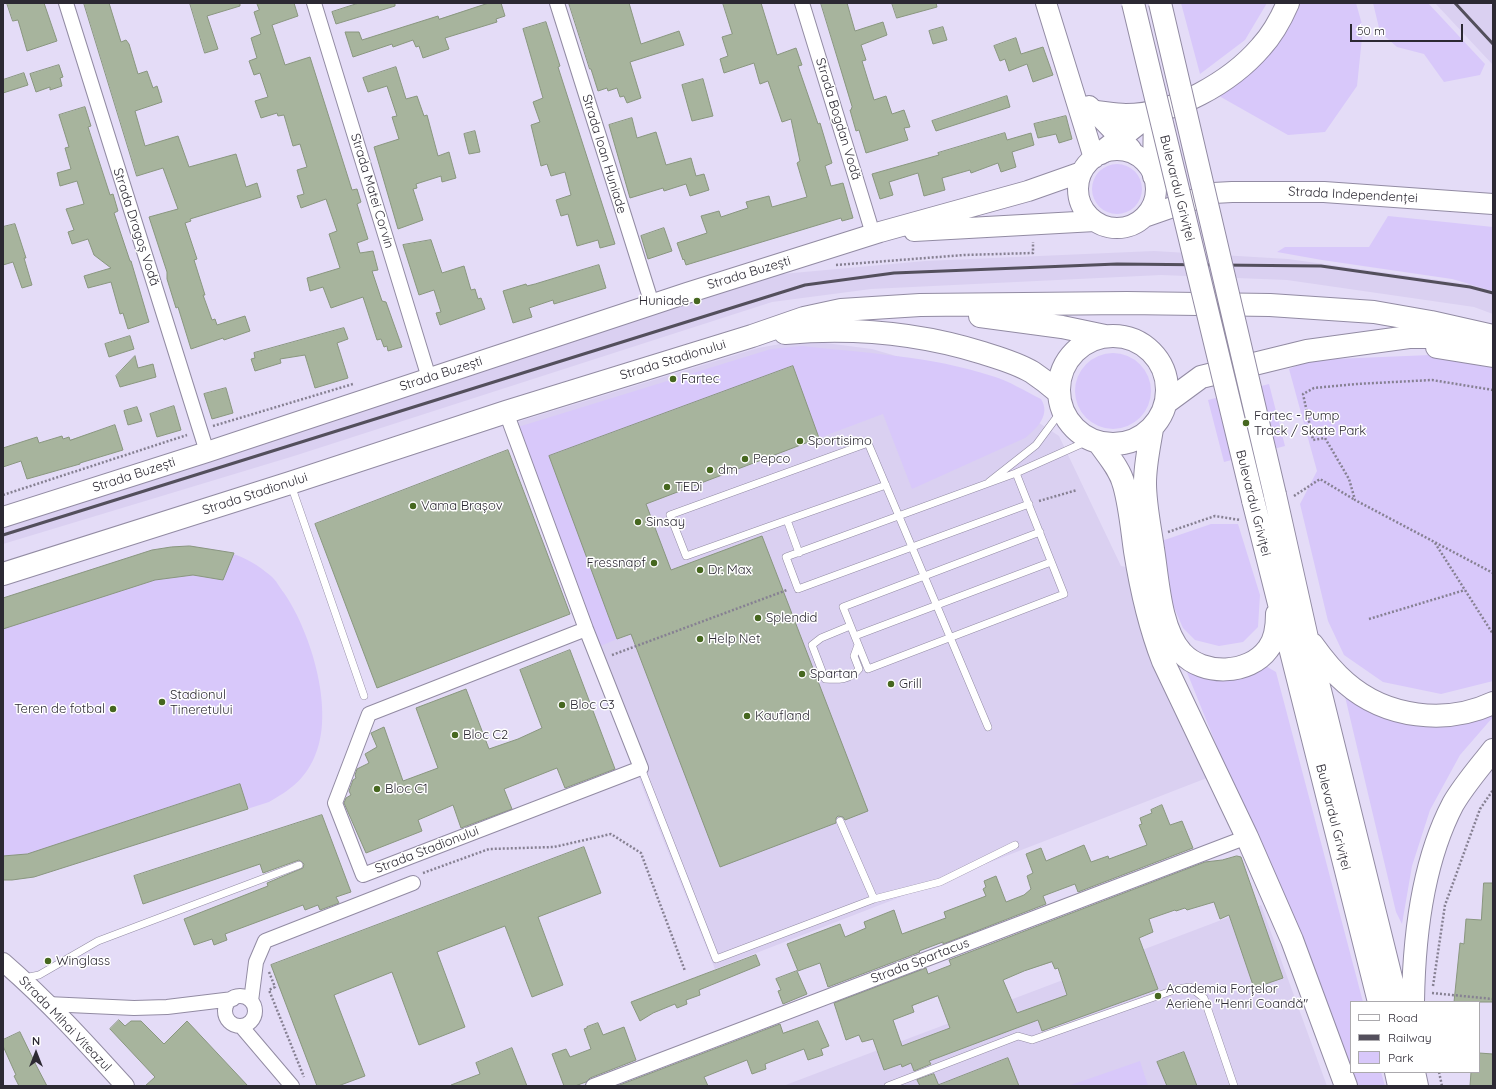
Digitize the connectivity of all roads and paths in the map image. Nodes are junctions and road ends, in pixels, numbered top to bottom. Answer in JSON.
{"nodes":[{"id":1,"x":66,"y":3,"type":"edge"},
{"id":2,"x":314,"y":3,"type":"edge"},
{"id":3,"x":557,"y":3,"type":"edge"},
{"id":4,"x":802,"y":3,"type":"edge"},
{"id":5,"x":1046,"y":3,"type":"edge"},
{"id":6,"x":1133,"y":3,"type":"edge"},
{"id":7,"x":1160,"y":3,"type":"edge"},
{"id":8,"x":1288,"y":3,"type":"edge"},
{"id":9,"x":1073,"y":91,"type":"junction"},
{"id":10,"x":1155,"y":110,"type":"junction"},
{"id":11,"x":1096,"y":112,"type":"junction"},
{"id":12,"x":1121,"y":138,"type":"junction"},
{"id":13,"x":1136,"y":155,"type":"junction"},
{"id":14,"x":1092,"y":161,"type":"junction"},
{"id":15,"x":1155,"y":180,"type":"junction"},
{"id":16,"x":1213,"y":193,"type":"junction"},
{"id":17,"x":1493,"y":204,"type":"edge"},
{"id":18,"x":1144,"y":217,"type":"junction"},
{"id":19,"x":1095,"y":221,"type":"junction"},
{"id":20,"x":877,"y":233,"type":"junction"},
{"id":21,"x":1033,"y":238,"type":"dead end"},
{"id":22,"x":828,"y":266,"type":"dead end"},
{"id":23,"x":652,"y":304,"type":"junction"},
{"id":24,"x":842,"y":310,"type":"junction"},
{"id":25,"x":752,"y":336,"type":"junction"},
{"id":26,"x":1105,"y":336,"type":"junction"},
{"id":27,"x":1493,"y":336,"type":"edge"},
{"id":28,"x":1493,"y":343,"type":"edge"},
{"id":29,"x":1352,"y":344,"type":"junction"},
{"id":30,"x":1493,"y":356,"type":"edge"},
{"id":31,"x":1160,"y":362,"type":"junction"},
{"id":32,"x":1201,"y":377,"type":"junction"},
{"id":33,"x":429,"y":378,"type":"junction"},
{"id":34,"x":357,"y":382,"type":"dead end"},
{"id":35,"x":1493,"y":390,"type":"edge"},
{"id":36,"x":1060,"y":401,"type":"junction"},
{"id":37,"x":1167,"y":402,"type":"junction"},
{"id":38,"x":506,"y":412,"type":"junction"},
{"id":39,"x":1152,"y":429,"type":"junction"},
{"id":40,"x":201,"y":430,"type":"junction"},
{"id":41,"x":1095,"y":442,"type":"junction"},
{"id":42,"x":207,"y":452,"type":"junction"},
{"id":43,"x":1016,"y":474,"type":"junction"},
{"id":44,"x":290,"y":483,"type":"junction"},
{"id":45,"x":886,"y":485,"type":"junction"},
{"id":46,"x":982,"y":486,"type":"junction"},
{"id":47,"x":1077,"y":490,"type":"dead end"},
{"id":48,"x":3,"y":495,"type":"edge"},
{"id":49,"x":1282,"y":497,"type":"junction"},
{"id":50,"x":1355,"y":500,"type":"junction"},
{"id":51,"x":1028,"y":504,"type":"junction"},
{"id":52,"x":3,"y":516,"type":"edge"},
{"id":53,"x":900,"y":516,"type":"junction"},
{"id":54,"x":787,"y":520,"type":"junction"},
{"id":55,"x":1244,"y":521,"type":"dead end"},
{"id":56,"x":1040,"y":532,"type":"junction"},
{"id":57,"x":1166,"y":532,"type":"dead end"},
{"id":58,"x":1435,"y":543,"type":"junction"},
{"id":59,"x":913,"y":547,"type":"junction"},
{"id":60,"x":799,"y":553,"type":"junction"},
{"id":61,"x":1051,"y":562,"type":"junction"},
{"id":62,"x":1493,"y":573,"type":"edge"},
{"id":63,"x":3,"y":574,"type":"edge"},
{"id":64,"x":925,"y":576,"type":"junction"},
{"id":65,"x":797,"y":586,"type":"junction"},
{"id":66,"x":1274,"y":587,"type":"junction"},
{"id":67,"x":1465,"y":590,"type":"junction"},
{"id":68,"x":937,"y":605,"type":"junction"},
{"id":69,"x":1369,"y":619,"type":"dead end"},
{"id":70,"x":850,"y":626,"type":"junction"},
{"id":71,"x":586,"y":629,"type":"junction"},
{"id":72,"x":1493,"y":634,"type":"edge"},
{"id":73,"x":855,"y":636,"type":"junction"},
{"id":74,"x":950,"y":637,"type":"junction"},
{"id":75,"x":1307,"y":638,"type":"junction"},
{"id":76,"x":858,"y":645,"type":"junction"},
{"id":77,"x":598,"y":660,"type":"junction"},
{"id":78,"x":364,"y":696,"type":"dead end"},
{"id":79,"x":1493,"y":703,"type":"edge"},
{"id":80,"x":988,"y":727,"type":"dead end"},
{"id":81,"x":1493,"y":750,"type":"edge"},
{"id":82,"x":641,"y":768,"type":"junction"},
{"id":83,"x":1493,"y":790,"type":"edge"},
{"id":84,"x":840,"y":821,"type":"dead end"},
{"id":85,"x":1247,"y":837,"type":"junction"},
{"id":86,"x":1015,"y":845,"type":"dead end"},
{"id":87,"x":299,"y":865,"type":"dead end"},
{"id":88,"x":413,"y":883,"type":"joint"},
{"id":89,"x":874,"y":899,"type":"junction"},
{"id":90,"x":3,"y":962,"type":"edge"},
{"id":91,"x":256,"y":962,"type":"junction"},
{"id":92,"x":685,"y":971,"type":"dead end"},
{"id":93,"x":22,"y":979,"type":"junction"},
{"id":94,"x":1426,"y":998,"type":"edge"},
{"id":95,"x":233,"y":999,"type":"junction"},
{"id":96,"x":1493,"y":1000,"type":"edge"},
{"id":97,"x":251,"y":1001,"type":"junction"},
{"id":98,"x":1379,"y":1001,"type":"edge"},
{"id":99,"x":1397,"y":1001,"type":"edge"},
{"id":100,"x":47,"y":1004,"type":"junction"},
{"id":101,"x":241,"y":1026,"type":"junction"},
{"id":102,"x":1396,"y":1073,"type":"edge"},
{"id":103,"x":1414,"y":1073,"type":"edge"},
{"id":104,"x":1418,"y":1073,"type":"edge"},
{"id":105,"x":1439,"y":1073,"type":"edge"},
{"id":106,"x":305,"y":1079,"type":"dead end"},
{"id":107,"x":125,"y":1086,"type":"edge"},
{"id":108,"x":292,"y":1086,"type":"edge"},
{"id":109,"x":593,"y":1086,"type":"edge"},
{"id":110,"x":888,"y":1086,"type":"edge"},
{"id":111,"x":1234,"y":1086,"type":"edge"},
{"id":112,"x":1346,"y":1086,"type":"edge"},
{"id":113,"x":1399,"y":1086,"type":"edge"},
{"id":114,"x":1418,"y":1086,"type":"edge"},
{"id":115,"x":1442,"y":1086,"type":"edge"}],
"edges":[{"from":1,"to":40,"type":"street","name":"Strada Dragoș Vodă"},
{"from":2,"to":33,"type":"street","name":"Strada Matei Corvin"},
{"from":3,"to":23,"type":"street","name":"Strada Ioan Huniade"},
{"from":4,"to":20,"type":"street","name":"Strada Bogdan Vodă"},
{"from":5,"to":9,"type":"main road"},
{"from":6,"to":66,"type":"main road","name":"Bulevardul Griviței","bridge":true},
{"from":7,"to":49,"type":"main road","name":"Bulevardul Griviței","bridge":true},
{"from":8,"to":10,"type":"main road"},
{"from":9,"to":11,"type":"main road"},
{"from":9,"to":14,"type":"main road"},
{"from":10,"to":11,"type":"main road"},
{"from":10,"to":12,"type":"main road"},
{"from":10,"to":15,"type":"main road"},
{"from":11,"to":12,"type":"main road"},
{"from":12,"to":13,"type":"main road"},
{"from":12,"to":14,"type":"main road"},
{"from":13,"to":14,"type":"main road"},
{"from":13,"to":15,"type":"main road"},
{"from":14,"to":19,"type":"main road"},
{"from":14,"to":20,"type":"main road","name":"Strada Buzești"},
{"from":15,"to":16,"type":"main road","name":"Strada Independenței"},
{"from":15,"to":18,"type":"main road"},
{"from":16,"to":17,"type":"main road","name":"Strada Independenței"},
{"from":16,"to":18,"type":"main road","name":"Strada Independenței"},
{"from":18,"to":19,"type":"main road"},
{"from":19,"to":20,"type":"main road","name":"Strada Buzești"},
{"from":20,"to":23,"type":"main road","name":"Strada Buzești"},
{"from":21,"to":22,"type":"path"},
{"from":23,"to":33,"type":"main road","name":"Strada Buzești"},
{"from":24,"to":25,"type":"main road","name":"Strada Stadionului"},
{"from":24,"to":26,"type":"main road"},
{"from":24,"to":27,"type":"main road"},
{"from":25,"to":36,"type":"main road"},
{"from":25,"to":38,"type":"main road","name":"Strada Stadionului"},
{"from":26,"to":31,"type":"main road"},
{"from":26,"to":36,"type":"main road"},
{"from":28,"to":29,"type":"main road"},
{"from":29,"to":30,"type":"main road"},
{"from":29,"to":32,"type":"main road"},
{"from":31,"to":32,"type":"main road"},
{"from":31,"to":37,"type":"main road"},
{"from":32,"to":37,"type":"main road"},
{"from":33,"to":42,"type":"main road","name":"Strada Buzești"},
{"from":34,"to":40,"type":"path"},
{"from":35,"to":50,"type":"path"},
{"from":36,"to":41,"type":"main road"},
{"from":36,"to":46,"type":"lane"},
{"from":37,"to":39,"type":"main road"},
{"from":38,"to":44,"type":"main road","name":"Strada Stadionului"},
{"from":38,"to":71,"type":"street"},
{"from":39,"to":41,"type":"main road"},
{"from":39,"to":66,"type":"main road"},
{"from":40,"to":42,"type":"street","name":"Strada Dragoș Vodă"},
{"from":40,"to":48,"type":"path"},
{"from":41,"to":43,"type":"lane"},
{"from":41,"to":85,"type":"main road"},
{"from":42,"to":52,"type":"main road","name":"Strada Buzești"},
{"from":43,"to":46,"type":"lane"},
{"from":43,"to":51,"type":"lane"},
{"from":44,"to":63,"type":"main road","name":"Strada Stadionului"},
{"from":44,"to":78,"type":"lane"},
{"from":45,"to":53,"type":"lane"},
{"from":45,"to":54,"type":"lane"},
{"from":45,"to":54,"type":"lane"},
{"from":46,"to":53,"type":"lane"},
{"from":47,"to":51,"type":"path"},
{"from":49,"to":50,"type":"path"},
{"from":49,"to":75,"type":"main road","name":"Bulevardul Griviței"},
{"from":50,"to":58,"type":"path"},
{"from":51,"to":56,"type":"lane"},
{"from":51,"to":59,"type":"lane"},
{"from":53,"to":59,"type":"lane"},
{"from":53,"to":60,"type":"lane"},
{"from":54,"to":60,"type":"lane"},
{"from":55,"to":57,"type":"path"},
{"from":56,"to":61,"type":"lane"},
{"from":56,"to":64,"type":"lane"},
{"from":58,"to":62,"type":"path"},
{"from":58,"to":67,"type":"path"},
{"from":59,"to":64,"type":"lane"},
{"from":59,"to":65,"type":"lane"},
{"from":60,"to":65,"type":"lane"},
{"from":61,"to":68,"type":"lane"},
{"from":61,"to":74,"type":"lane"},
{"from":64,"to":68,"type":"lane"},
{"from":64,"to":70,"type":"lane"},
{"from":65,"to":77,"type":"path"},
{"from":66,"to":98,"type":"main road","name":"Bulevardul Griviței"},
{"from":67,"to":69,"type":"path"},
{"from":67,"to":72,"type":"path"},
{"from":68,"to":73,"type":"lane"},
{"from":68,"to":74,"type":"lane"},
{"from":70,"to":73,"type":"lane"},
{"from":70,"to":76,"type":"lane"},
{"from":71,"to":77,"type":"street"},
{"from":71,"to":82,"type":"street","name":"Strada Stadionului"},
{"from":73,"to":76,"type":"lane"},
{"from":74,"to":76,"type":"lane"},
{"from":74,"to":80,"type":"lane"},
{"from":75,"to":79,"type":"main road"},
{"from":75,"to":99,"type":"main road","name":"Bulevardul Griviței"},
{"from":77,"to":82,"type":"street"},
{"from":81,"to":94,"type":"main road"},
{"from":82,"to":89,"type":"lane"},
{"from":83,"to":94,"type":"path"},
{"from":84,"to":89,"type":"lane"},
{"from":85,"to":109,"type":"street","name":"Strada Spartacus"},
{"from":85,"to":112,"type":"main road"},
{"from":86,"to":89,"type":"lane"},
{"from":87,"to":93,"type":"lane"},
{"from":88,"to":91,"type":"street"},
{"from":88,"to":92,"type":"path"},
{"from":90,"to":93,"type":"street","name":"Strada Mihai Viteazul"},
{"from":91,"to":97,"type":"street"},
{"from":91,"to":106,"type":"path"},
{"from":93,"to":100,"type":"street","name":"Strada Mihai Viteazul"},
{"from":94,"to":96,"type":"path"},
{"from":95,"to":97,"type":"street"},
{"from":95,"to":100,"type":"street"},
{"from":95,"to":101,"type":"street"},
{"from":97,"to":101,"type":"street"},
{"from":100,"to":107,"type":"street","name":"Strada Mihai Viteazul"},
{"from":101,"to":108,"type":"street"},
{"from":102,"to":113,"type":"main road"},
{"from":103,"to":114,"type":"main road"},
{"from":104,"to":114,"type":"main road"},
{"from":105,"to":115,"type":"path"},
{"from":110,"to":111,"type":"lane"}]}
